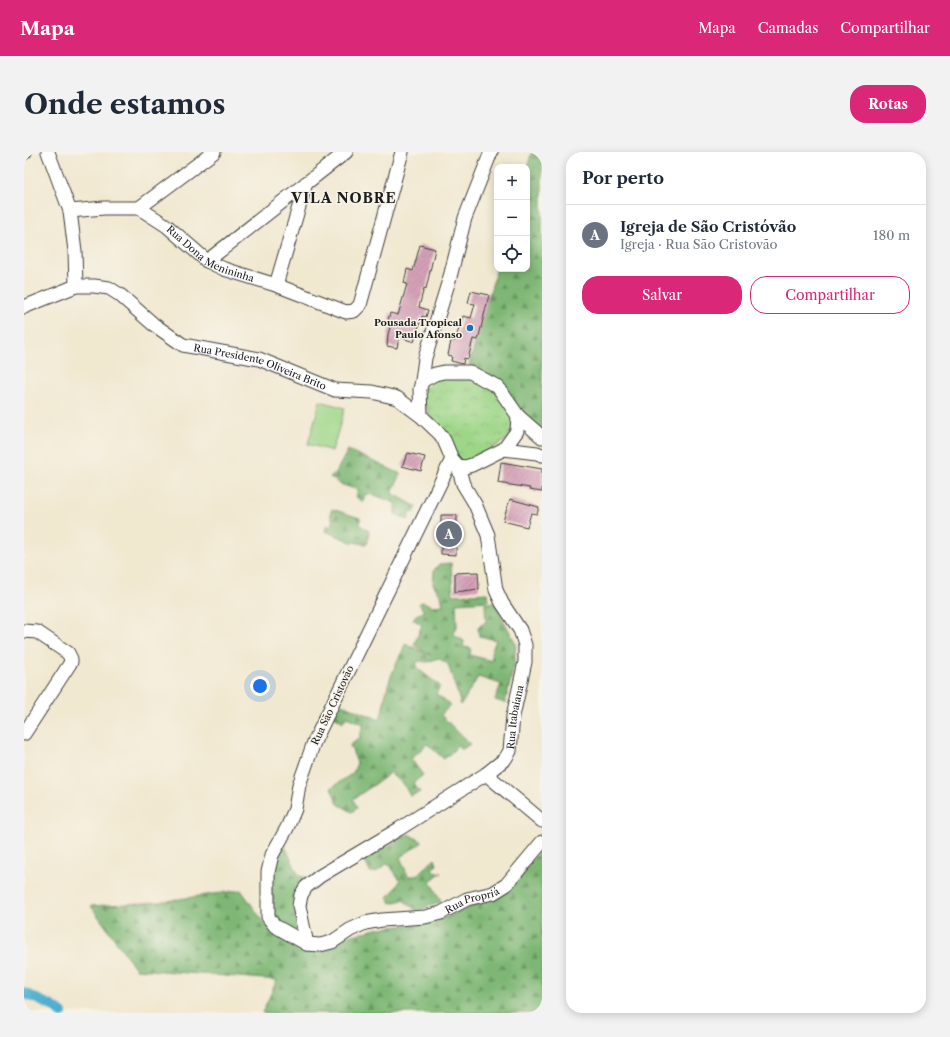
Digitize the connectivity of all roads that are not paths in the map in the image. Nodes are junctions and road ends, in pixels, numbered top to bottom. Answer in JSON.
{"nodes":[{"id":1,"x":48,"y":152,"type":"edge"},
{"id":2,"x":346,"y":152,"type":"edge"},
{"id":3,"x":402,"y":152,"type":"edge"},
{"id":4,"x":491,"y":152,"type":"edge"},
{"id":5,"x":211,"y":153,"type":"edge"},
{"id":6,"x":306,"y":183,"type":"junction"},
{"id":7,"x":139,"y":208,"type":"junction"},
{"id":8,"x":70,"y":211,"type":"junction"},
{"id":9,"x":207,"y":262,"type":"junction"},
{"id":10,"x":276,"y":285,"type":"junction"},
{"id":11,"x":76,"y":286,"type":"junction"},
{"id":12,"x":24,"y":307,"type":"edge"},
{"id":13,"x":425,"y":358,"type":"junction"},
{"id":14,"x":444,"y":372,"type":"junction"},
{"id":15,"x":421,"y":385,"type":"junction"},
{"id":16,"x":397,"y":398,"type":"junction"},
{"id":17,"x":421,"y":416,"type":"junction"},
{"id":18,"x":518,"y":416,"type":"junction"},
{"id":19,"x":542,"y":437,"type":"edge"},
{"id":20,"x":504,"y":449,"type":"junction"},
{"id":21,"x":542,"y":455,"type":"edge"},
{"id":22,"x":455,"y":463,"type":"junction"},
{"id":23,"x":24,"y":631,"type":"edge"},
{"id":24,"x":24,"y":734,"type":"edge"},
{"id":25,"x":486,"y":774,"type":"junction"},
{"id":26,"x":542,"y":821,"type":"edge"},
{"id":27,"x":542,"y":842,"type":"edge"},
{"id":28,"x":307,"y":944,"type":"junction"}],
"edges":[{"from":1,"to":8,"type":"street"},
{"from":2,"to":6,"type":"street"},
{"from":3,"to":10,"type":"street","name":"Rua Dona Menininha"},
{"from":4,"to":13,"type":"street"},
{"from":5,"to":7,"type":"street"},
{"from":6,"to":9,"type":"street"},
{"from":6,"to":10,"type":"street"},
{"from":7,"to":8,"type":"street"},
{"from":7,"to":9,"type":"street","name":"Rua Dona Menininha"},
{"from":8,"to":11,"type":"street"},
{"from":9,"to":10,"type":"street","name":"Rua Dona Menininha"},
{"from":11,"to":12,"type":"street","name":"Rua Presidente Oliveira Brito"},
{"from":11,"to":16,"type":"street","name":"Rua Presidente Oliveira Brito"},
{"from":13,"to":14,"type":"street"},
{"from":13,"to":15,"type":"street"},
{"from":14,"to":15,"type":"street"},
{"from":14,"to":18,"type":"street"},
{"from":15,"to":16,"type":"street"},
{"from":15,"to":17,"type":"street"},
{"from":16,"to":17,"type":"street","name":"Rua Presidente Oliveira Brito"},
{"from":17,"to":22,"type":"street","name":"Rua Presidente Oliveira Brito"},
{"from":18,"to":19,"type":"street"},
{"from":18,"to":20,"type":"street"},
{"from":20,"to":21,"type":"street"},
{"from":20,"to":22,"type":"street"},
{"from":22,"to":25,"type":"street","name":"Rua Itabaiana"},
{"from":22,"to":28,"type":"street","name":"Rua São Cristovão"},
{"from":23,"to":24,"type":"street"},
{"from":25,"to":26,"type":"street"},
{"from":25,"to":28,"type":"street","name":"Rua Itabaiana"},
{"from":27,"to":28,"type":"street","name":"Rua Propriá"}]}
